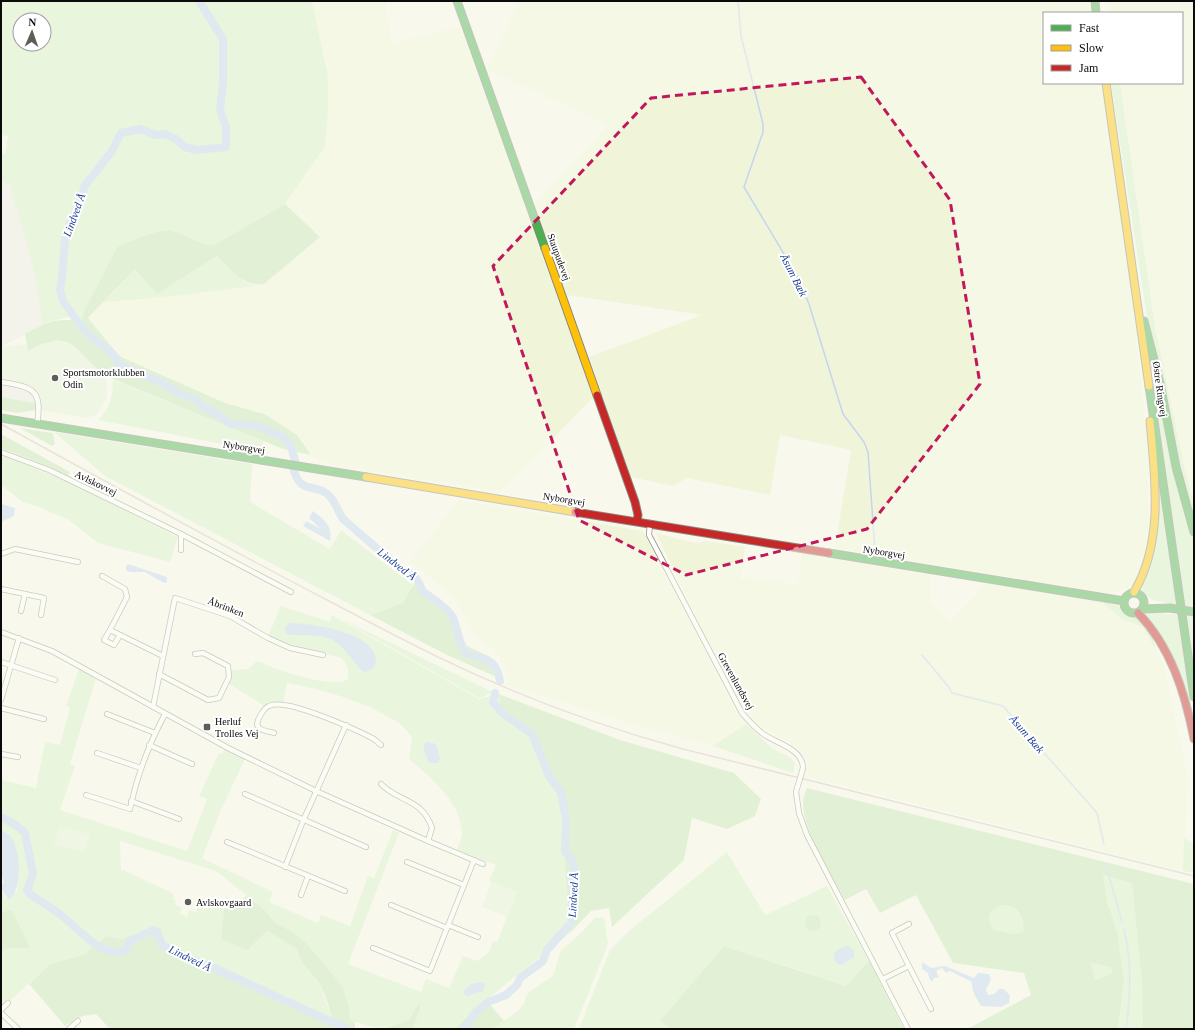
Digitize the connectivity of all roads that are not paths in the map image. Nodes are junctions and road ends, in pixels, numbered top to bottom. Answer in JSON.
{"nodes":[{"id":1,"x":458,"y":1,"type":"edge"},
{"id":2,"x":1095,"y":1,"type":"edge"},
{"id":3,"x":1096,"y":12,"type":"edge"},
{"id":4,"x":1106,"y":84,"type":"edge"},
{"id":5,"x":1136,"y":285,"type":"junction"},
{"id":6,"x":1148,"y":376,"type":"junction"},
{"id":7,"x":1,"y":382,"type":"edge"},
{"id":8,"x":1,"y":418,"type":"edge"},
{"id":9,"x":37,"y":424,"type":"junction"},
{"id":10,"x":1,"y":452,"type":"edge"},
{"id":11,"x":637,"y":521,"type":"junction"},
{"id":12,"x":650,"y":524,"type":"junction"},
{"id":13,"x":1194,"y":532,"type":"edge"},
{"id":14,"x":181,"y":534,"type":"junction"},
{"id":15,"x":180,"y":550,"type":"dead end"},
{"id":16,"x":1,"y":554,"type":"edge"},
{"id":17,"x":78,"y":562,"type":"dead end"},
{"id":18,"x":102,"y":576,"type":"dead end"},
{"id":19,"x":1,"y":589,"type":"edge"},
{"id":20,"x":291,"y":592,"type":"dead end"},
{"id":21,"x":1134,"y":592,"type":"junction"},
{"id":22,"x":25,"y":594,"type":"junction"},
{"id":23,"x":1144,"y":599,"type":"junction"},
{"id":24,"x":1124,"y":601,"type":"junction"},
{"id":25,"x":1170,"y":608,"type":"junction"},
{"id":26,"x":21,"y":611,"type":"dead end"},
{"id":27,"x":1140,"y":611,"type":"junction"},
{"id":28,"x":1194,"y":612,"type":"edge"},
{"id":29,"x":41,"y":615,"type":"dead end"},
{"id":30,"x":110,"y":630,"type":"junction"},
{"id":31,"x":1,"y":632,"type":"edge"},
{"id":32,"x":120,"y":635,"type":"junction"},
{"id":33,"x":19,"y":638,"type":"junction"},
{"id":34,"x":195,"y":654,"type":"dead end"},
{"id":35,"x":323,"y":655,"type":"dead end"},
{"id":36,"x":163,"y":656,"type":"junction"},
{"id":37,"x":1,"y":662,"type":"edge"},
{"id":38,"x":10,"y":664,"type":"junction"},
{"id":39,"x":160,"y":674,"type":"junction"},
{"id":40,"x":55,"y":680,"type":"dead end"},
{"id":41,"x":1194,"y":697,"type":"edge"},
{"id":42,"x":1,"y":700,"type":"edge"},
{"id":43,"x":153,"y":706,"type":"junction"},
{"id":44,"x":1,"y":708,"type":"edge"},
{"id":45,"x":107,"y":714,"type":"dead end"},
{"id":46,"x":165,"y":714,"type":"junction"},
{"id":47,"x":44,"y":719,"type":"dead end"},
{"id":48,"x":346,"y":725,"type":"junction"},
{"id":49,"x":155,"y":733,"type":"junction"},
{"id":50,"x":274,"y":733,"type":"dead end"},
{"id":51,"x":1194,"y":739,"type":"edge"},
{"id":52,"x":149,"y":745,"type":"junction"},
{"id":53,"x":381,"y":745,"type":"dead end"},
{"id":54,"x":97,"y":753,"type":"dead end"},
{"id":55,"x":1,"y":754,"type":"edge"},
{"id":56,"x":18,"y":757,"type":"dead end"},
{"id":57,"x":192,"y":764,"type":"dead end"},
{"id":58,"x":141,"y":768,"type":"junction"},
{"id":59,"x":381,"y":784,"type":"dead end"},
{"id":60,"x":316,"y":791,"type":"junction"},
{"id":61,"x":245,"y":794,"type":"dead end"},
{"id":62,"x":86,"y":795,"type":"dead end"},
{"id":63,"x":131,"y":801,"type":"junction"},
{"id":64,"x":179,"y":819,"type":"dead end"},
{"id":65,"x":303,"y":821,"type":"junction"},
{"id":66,"x":428,"y":841,"type":"junction"},
{"id":67,"x":226,"y":842,"type":"dead end"},
{"id":68,"x":366,"y":847,"type":"dead end"},
{"id":69,"x":474,"y":860,"type":"junction"},
{"id":70,"x":407,"y":862,"type":"dead end"},
{"id":71,"x":483,"y":864,"type":"dead end"},
{"id":72,"x":285,"y":867,"type":"junction"},
{"id":73,"x":308,"y":876,"type":"junction"},
{"id":74,"x":464,"y":885,"type":"junction"},
{"id":75,"x":345,"y":891,"type":"dead end"},
{"id":76,"x":301,"y":895,"type":"dead end"},
{"id":77,"x":390,"y":905,"type":"dead end"},
{"id":78,"x":909,"y":924,"type":"dead end"},
{"id":79,"x":448,"y":926,"type":"junction"},
{"id":80,"x":478,"y":937,"type":"dead end"},
{"id":81,"x":374,"y":948,"type":"dead end"},
{"id":82,"x":909,"y":966,"type":"junction"},
{"id":83,"x":882,"y":979,"type":"junction"},
{"id":84,"x":8,"y":1003,"type":"dead end"},
{"id":85,"x":931,"y":1009,"type":"dead end"},
{"id":86,"x":1,"y":1012,"type":"edge"},
{"id":87,"x":78,"y":1021,"type":"dead end"},
{"id":88,"x":18,"y":1029,"type":"edge"},
{"id":89,"x":69,"y":1029,"type":"edge"},
{"id":90,"x":908,"y":1029,"type":"edge"}],
"edges":[{"from":1,"to":11,"type":"main road","name":"Staupudevej"},
{"from":2,"to":3,"type":"main road"},
{"from":4,"to":5,"type":"main road","name":"Østre Ringvej"},
{"from":5,"to":6,"type":"main road","name":"Østre Ringvej"},
{"from":5,"to":13,"type":"main road"},
{"from":6,"to":21,"type":"main road"},
{"from":6,"to":41,"type":"main road","name":"Østre Ringvej"},
{"from":7,"to":9,"type":"street"},
{"from":8,"to":9,"type":"main road","name":"Nyborgvej"},
{"from":9,"to":11,"type":"main road","name":"Nyborgvej"},
{"from":10,"to":14,"type":"street","name":"Avlskovvej"},
{"from":11,"to":12,"type":"main road","name":"Nyborgvej"},
{"from":12,"to":24,"type":"main road","name":"Nyborgvej"},
{"from":12,"to":83,"type":"street","name":"Grevenlundsvej","bridge":true},
{"from":14,"to":15,"type":"street"},
{"from":14,"to":20,"type":"street","name":"Avlskovvej"},
{"from":16,"to":17,"type":"street"},
{"from":18,"to":30,"type":"street"},
{"from":19,"to":22,"type":"street"},
{"from":21,"to":23,"type":"main road"},
{"from":21,"to":24,"type":"main road"},
{"from":22,"to":26,"type":"street"},
{"from":22,"to":29,"type":"street"},
{"from":23,"to":25,"type":"main road"},
{"from":23,"to":27,"type":"main road"},
{"from":24,"to":27,"type":"main road"},
{"from":25,"to":27,"type":"main road"},
{"from":25,"to":28,"type":"main road","bridge":true},
{"from":27,"to":51,"type":"main road"},
{"from":30,"to":32,"type":"street"},
{"from":30,"to":32,"type":"street"},
{"from":31,"to":33,"type":"street"},
{"from":32,"to":36,"type":"street"},
{"from":33,"to":38,"type":"street"},
{"from":33,"to":43,"type":"street"},
{"from":34,"to":39,"type":"street"},
{"from":35,"to":36,"type":"street","name":"Åbrinken"},
{"from":36,"to":39,"type":"street","name":"Åbrinken"},
{"from":37,"to":38,"type":"street"},
{"from":38,"to":40,"type":"street"},
{"from":38,"to":42,"type":"street"},
{"from":39,"to":43,"type":"street","name":"Åbrinken"},
{"from":43,"to":46,"type":"street"},
{"from":44,"to":47,"type":"street"},
{"from":45,"to":49,"type":"street"},
{"from":46,"to":49,"type":"street"},
{"from":46,"to":60,"type":"street"},
{"from":48,"to":50,"type":"street"},
{"from":48,"to":53,"type":"street"},
{"from":48,"to":60,"type":"street"},
{"from":49,"to":52,"type":"street"},
{"from":52,"to":57,"type":"street"},
{"from":52,"to":58,"type":"street"},
{"from":54,"to":58,"type":"street"},
{"from":55,"to":56,"type":"street"},
{"from":58,"to":63,"type":"street"},
{"from":59,"to":66,"type":"street"},
{"from":60,"to":65,"type":"street"},
{"from":60,"to":66,"type":"street"},
{"from":61,"to":65,"type":"street"},
{"from":62,"to":63,"type":"street"},
{"from":63,"to":64,"type":"street"},
{"from":65,"to":68,"type":"street"},
{"from":65,"to":72,"type":"street"},
{"from":66,"to":69,"type":"street"},
{"from":67,"to":72,"type":"street"},
{"from":69,"to":71,"type":"street"},
{"from":69,"to":74,"type":"street"},
{"from":70,"to":74,"type":"street"},
{"from":72,"to":73,"type":"street"},
{"from":73,"to":75,"type":"street"},
{"from":73,"to":76,"type":"street"},
{"from":74,"to":79,"type":"street"},
{"from":77,"to":79,"type":"street"},
{"from":78,"to":82,"type":"street"},
{"from":79,"to":80,"type":"street"},
{"from":79,"to":81,"type":"street"},
{"from":82,"to":83,"type":"street"},
{"from":82,"to":85,"type":"street"},
{"from":83,"to":90,"type":"street","name":"Grevenlundsvej"},
{"from":84,"to":86,"type":"street"},
{"from":86,"to":88,"type":"street"},
{"from":87,"to":89,"type":"street"}]}
